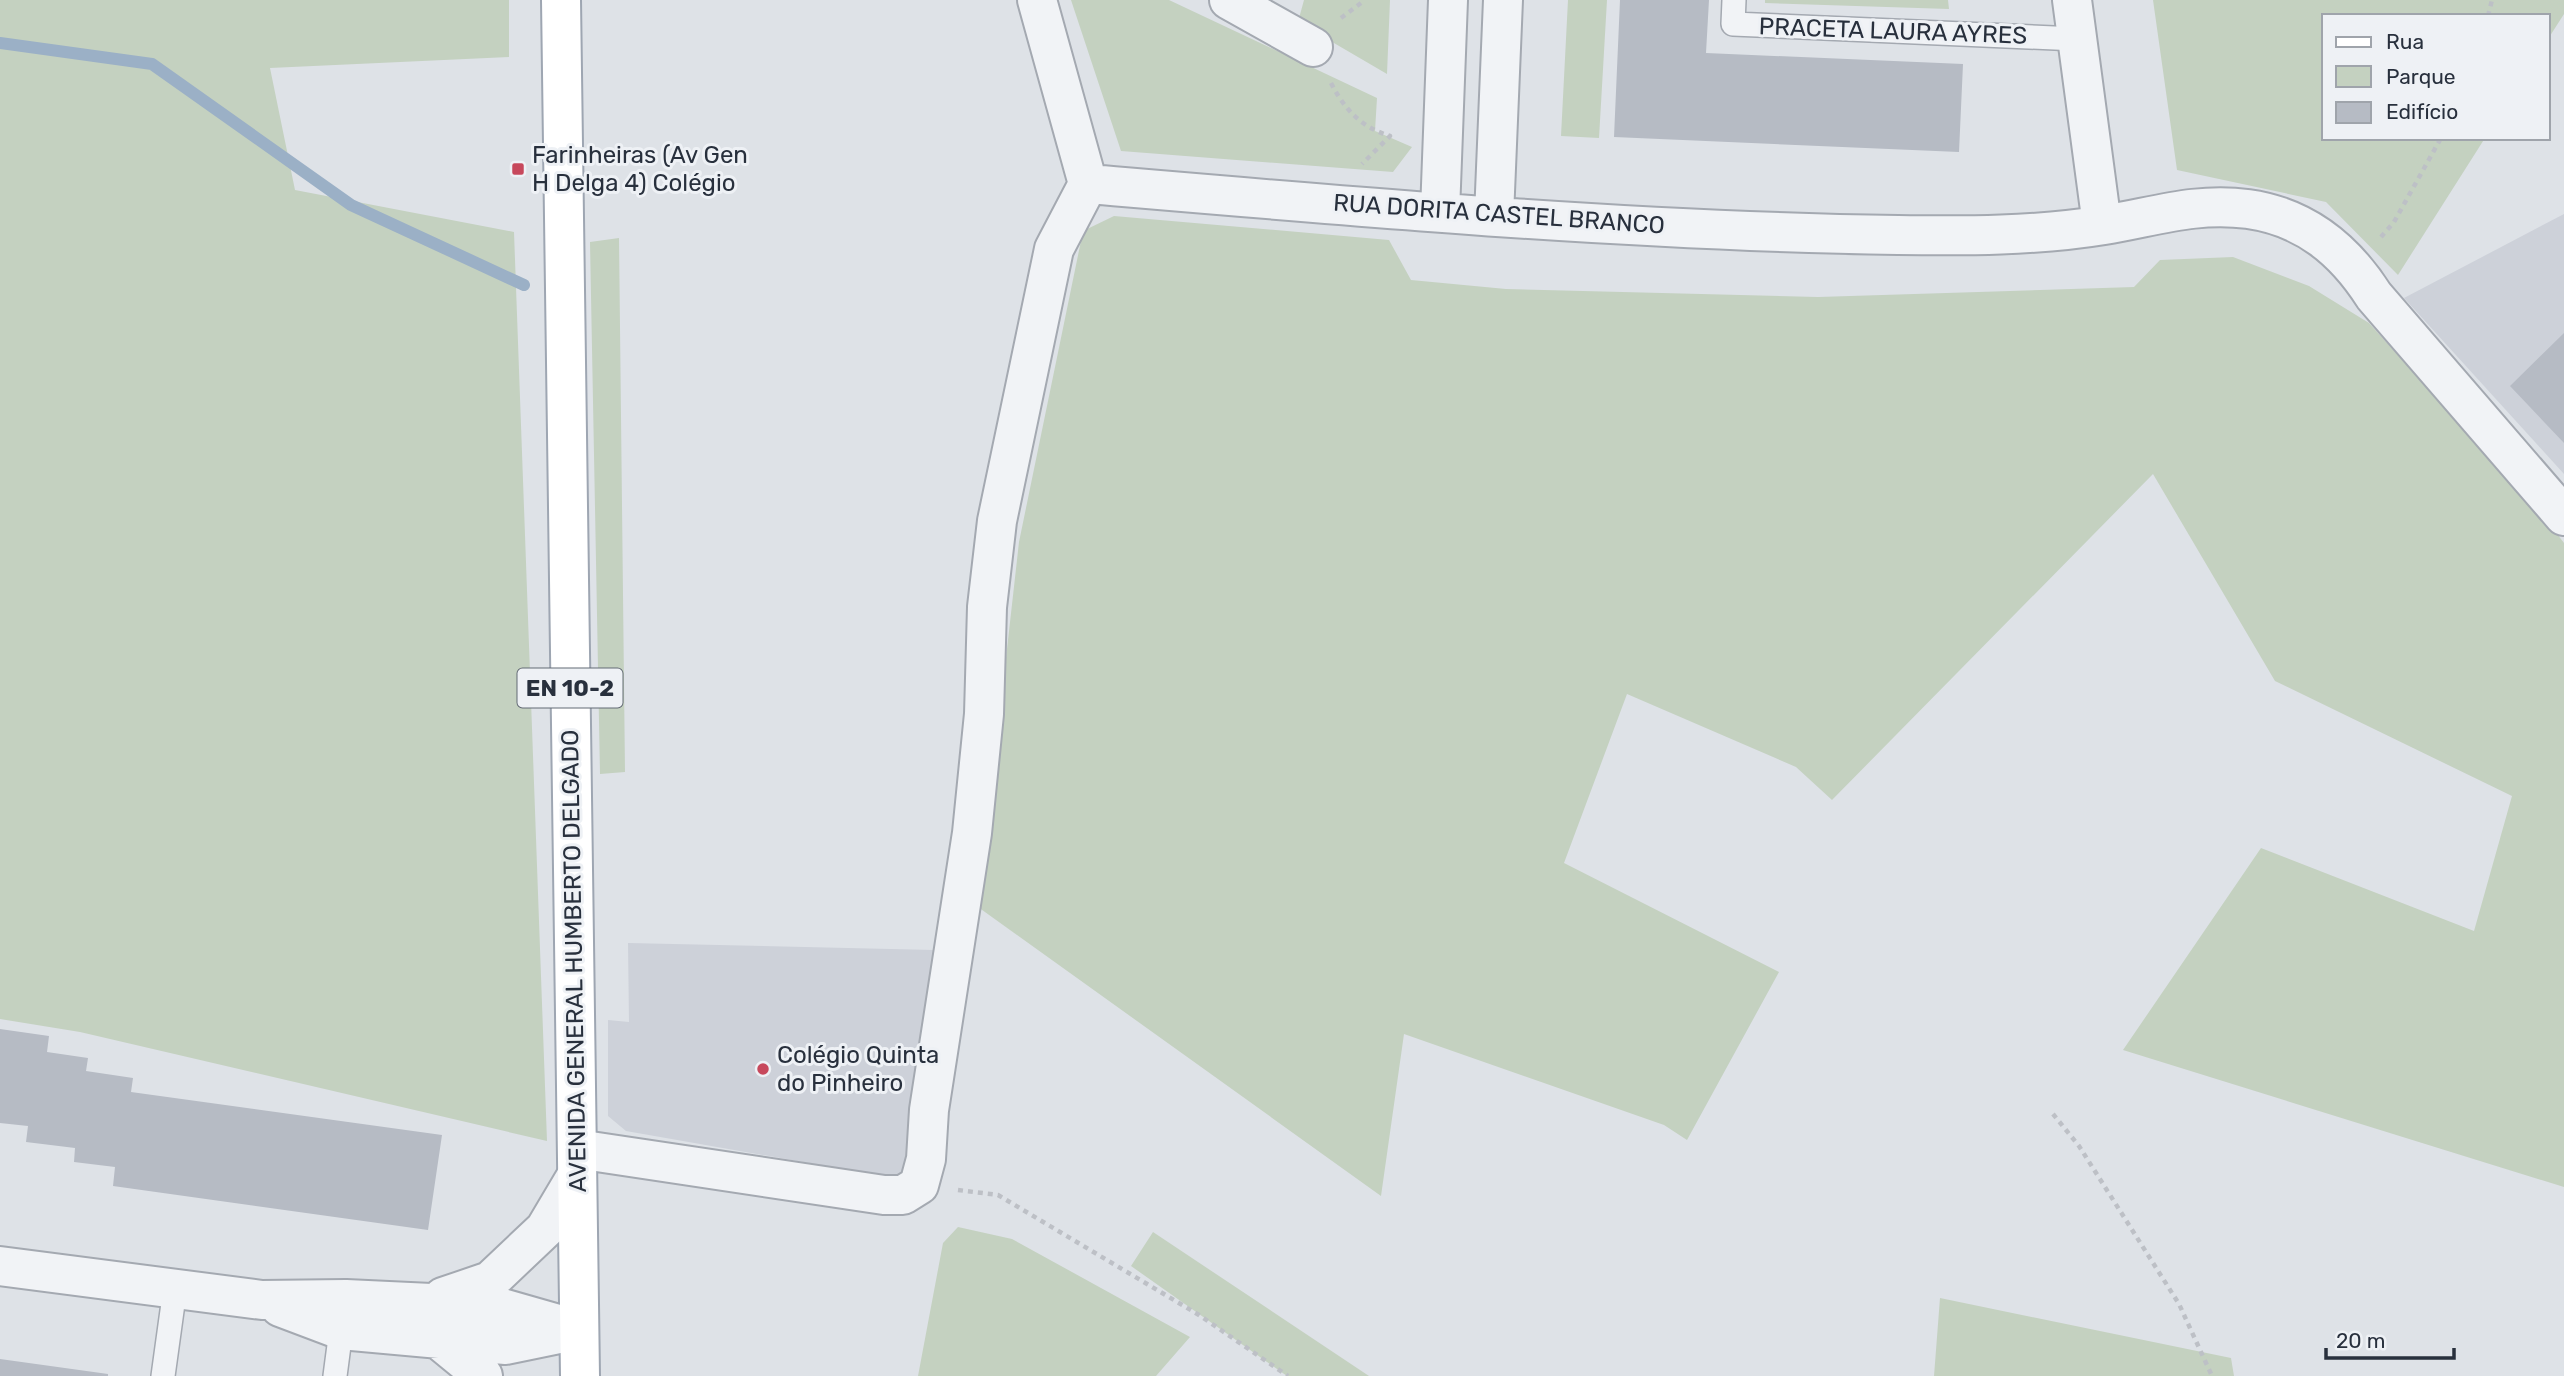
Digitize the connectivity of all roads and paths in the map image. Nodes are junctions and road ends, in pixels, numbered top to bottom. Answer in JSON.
{"nodes":[{"id":1,"x":561,"y":0,"type":"edge"},
{"id":2,"x":1037,"y":0,"type":"edge"},
{"id":3,"x":1230,"y":0,"type":"edge"},
{"id":4,"x":1448,"y":0,"type":"edge"},
{"id":5,"x":1503,"y":0,"type":"edge"},
{"id":6,"x":1734,"y":0,"type":"edge"},
{"id":7,"x":2072,"y":0,"type":"edge"},
{"id":8,"x":2077,"y":39,"type":"junction"},
{"id":9,"x":1313,"y":47,"type":"joint"},
{"id":10,"x":2440,"y":140,"type":"edge"},
{"id":11,"x":1088,"y":184,"type":"junction"},
{"id":12,"x":1356,"y":205,"type":"junction"},
{"id":13,"x":1440,"y":212,"type":"junction"},
{"id":14,"x":1494,"y":216,"type":"junction"},
{"id":15,"x":2102,"y":225,"type":"junction"},
{"id":16,"x":2355,"y":267,"type":"junction"},
{"id":17,"x":2564,"y":516,"type":"edge"},
{"id":18,"x":2053,"y":1114,"type":"dead end"},
{"id":19,"x":577,"y":1162,"type":"junction"},
{"id":20,"x":919,"y":1185,"type":"junction"},
{"id":21,"x":0,"y":1266,"type":"edge"},
{"id":22,"x":175,"y":1289,"type":"junction"},
{"id":23,"x":262,"y":1300,"type":"junction"},
{"id":24,"x":428,"y":1302,"type":"junction"},
{"id":25,"x":341,"y":1330,"type":"junction"},
{"id":26,"x":579,"y":1330,"type":"junction"},
{"id":27,"x":438,"y":1339,"type":"junction"},
{"id":28,"x":163,"y":1376,"type":"edge"},
{"id":29,"x":335,"y":1376,"type":"edge"},
{"id":30,"x":483,"y":1376,"type":"edge"},
{"id":31,"x":580,"y":1376,"type":"edge"},
{"id":32,"x":1288,"y":1376,"type":"edge"},
{"id":33,"x":2212,"y":1376,"type":"edge"}],
"edges":[{"from":1,"to":19,"type":"main road","name":"AVENIDA GENERAL HUMBERTO DELGADO","number":"EN 10-2"},
{"from":2,"to":11,"type":"street"},
{"from":3,"to":9,"type":"street"},
{"from":4,"to":13,"type":"street"},
{"from":5,"to":14,"type":"street"},
{"from":6,"to":8,"type":"lane","name":"PRACETA LAURA AYRES"},
{"from":7,"to":8,"type":"street"},
{"from":8,"to":15,"type":"street"},
{"from":9,"to":12,"type":"path"},
{"from":10,"to":16,"type":"path"},
{"from":11,"to":12,"type":"street","name":"RUA DORITA CASTEL BRANCO"},
{"from":11,"to":20,"type":"street"},
{"from":12,"to":13,"type":"street","name":"RUA DORITA CASTEL BRANCO"},
{"from":13,"to":14,"type":"street","name":"RUA DORITA CASTEL BRANCO"},
{"from":14,"to":15,"type":"street","name":"RUA DORITA CASTEL BRANCO"},
{"from":15,"to":16,"type":"street","name":"RUA DORITA CASTEL BRANCO"},
{"from":16,"to":17,"type":"street","name":"RUA DORITA CASTEL BRANCO"},
{"from":18,"to":33,"type":"path"},
{"from":19,"to":20,"type":"street"},
{"from":19,"to":24,"type":"street"},
{"from":19,"to":26,"type":"main road","name":"AVENIDA GENERAL HUMBERTO DELGADO","number":"EN 10-2"},
{"from":20,"to":32,"type":"path"},
{"from":21,"to":22,"type":"street"},
{"from":22,"to":23,"type":"street"},
{"from":22,"to":28,"type":"lane"},
{"from":23,"to":24,"type":"street"},
{"from":23,"to":25,"type":"street"},
{"from":24,"to":26,"type":"street"},
{"from":25,"to":27,"type":"street"},
{"from":25,"to":29,"type":"lane"},
{"from":26,"to":27,"type":"street"},
{"from":26,"to":31,"type":"main road","name":"AVENIDA GENERAL HUMBERTO DELGADO","number":"EN 10-2"},
{"from":27,"to":30,"type":"street"}]}
